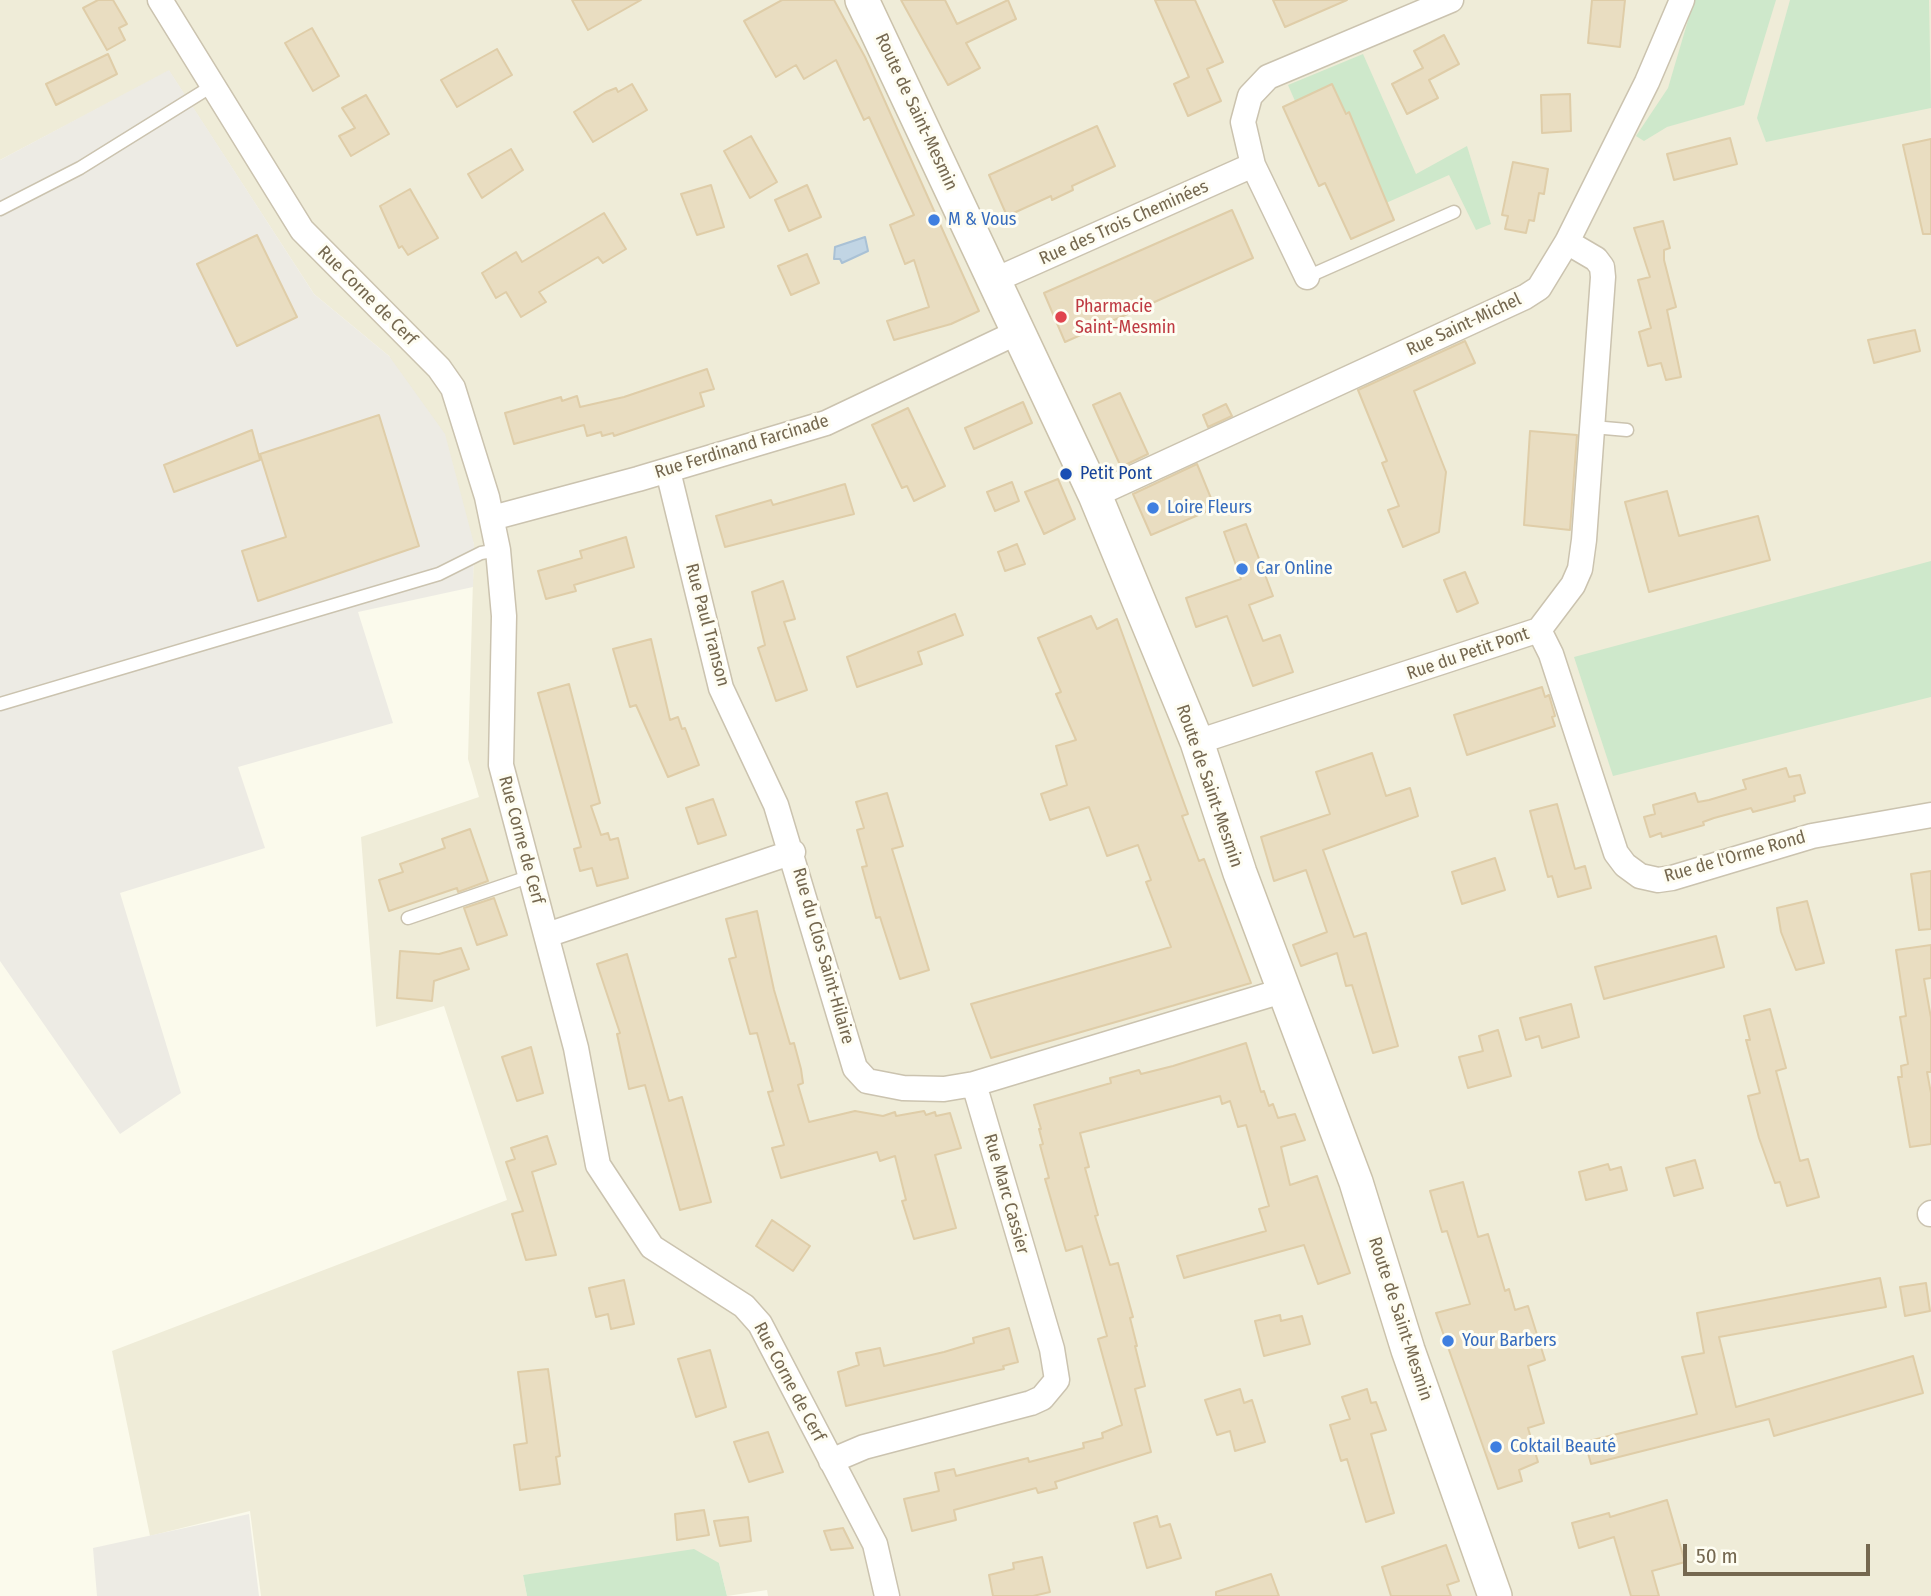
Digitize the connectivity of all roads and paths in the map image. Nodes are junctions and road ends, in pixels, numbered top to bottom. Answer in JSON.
{"nodes":[{"id":1,"x":160,"y":0,"type":"edge"},
{"id":2,"x":862,"y":0,"type":"edge"},
{"id":3,"x":1451,"y":0,"type":"edge"},
{"id":4,"x":1682,"y":0,"type":"edge"},
{"id":5,"x":212,"y":86,"type":"junction"},
{"id":6,"x":1253,"y":166,"type":"junction"},
{"id":7,"x":0,"y":209,"type":"edge"},
{"id":8,"x":1454,"y":212,"type":"dead end"},
{"id":9,"x":1567,"y":242,"type":"junction"},
{"id":10,"x":1307,"y":276,"type":"joint"},
{"id":11,"x":995,"y":280,"type":"junction"},
{"id":12,"x":1020,"y":331,"type":"junction"},
{"id":13,"x":1593,"y":427,"type":"junction"},
{"id":14,"x":1627,"y":430,"type":"dead end"},
{"id":15,"x":668,"y":471,"type":"junction"},
{"id":16,"x":1095,"y":495,"type":"junction"},
{"id":17,"x":492,"y":518,"type":"junction"},
{"id":18,"x":498,"y":550,"type":"junction"},
{"id":19,"x":1539,"y":630,"type":"junction"},
{"id":20,"x":0,"y":704,"type":"edge"},
{"id":21,"x":1197,"y":742,"type":"junction"},
{"id":22,"x":1931,"y":815,"type":"edge"},
{"id":23,"x":793,"y":852,"type":"junction"},
{"id":24,"x":531,"y":876,"type":"junction"},
{"id":25,"x":408,"y":918,"type":"dead end"},
{"id":26,"x":547,"y":935,"type":"junction"},
{"id":27,"x":1282,"y":991,"type":"junction"},
{"id":28,"x":974,"y":1084,"type":"junction"},
{"id":29,"x":831,"y":1461,"type":"junction"},
{"id":30,"x":887,"y":1596,"type":"edge"},
{"id":31,"x":1495,"y":1596,"type":"edge"}],
"edges":[{"from":1,"to":5,"type":"street","name":"Rue Corne de Cerf"},
{"from":2,"to":11,"type":"main road","name":"Route de Saint-Mesmin"},
{"from":3,"to":6,"type":"street"},
{"from":4,"to":9,"type":"street","name":"Rue Saint-Michel"},
{"from":5,"to":7,"type":"lane"},
{"from":5,"to":17,"type":"street","name":"Rue Corne de Cerf"},
{"from":6,"to":10,"type":"street"},
{"from":6,"to":11,"type":"street","name":"Rue des Trois Cheminées"},
{"from":8,"to":10,"type":"lane"},
{"from":9,"to":13,"type":"street","name":"Rue du Petit Pont"},
{"from":9,"to":16,"type":"street","name":"Rue Saint-Michel"},
{"from":11,"to":12,"type":"main road","name":"Route de Saint-Mesmin"},
{"from":12,"to":15,"type":"street","name":"Rue Ferdinand Farcinade"},
{"from":12,"to":16,"type":"main road","name":"Route de Saint-Mesmin"},
{"from":13,"to":14,"type":"lane"},
{"from":13,"to":19,"type":"street","name":"Rue du Petit Pont"},
{"from":15,"to":17,"type":"street","name":"Rue Ferdinand Farcinade"},
{"from":15,"to":23,"type":"street","name":"Rue Paul Transon"},
{"from":16,"to":21,"type":"main road","name":"Route de Saint-Mesmin"},
{"from":17,"to":18,"type":"street","name":"Rue Corne de Cerf"},
{"from":18,"to":20,"type":"lane"},
{"from":18,"to":24,"type":"street","name":"Rue Corne de Cerf"},
{"from":19,"to":21,"type":"street","name":"Rue du Petit Pont"},
{"from":19,"to":22,"type":"street","name":"Rue de l'Orme Rond"},
{"from":21,"to":27,"type":"main road","name":"Route de Saint-Mesmin"},
{"from":23,"to":26,"type":"street","name":"Rue du Clos Saint-Hilaire"},
{"from":23,"to":28,"type":"street","name":"Rue du Clos Saint-Hilaire"},
{"from":24,"to":25,"type":"lane"},
{"from":24,"to":26,"type":"street","name":"Rue Corne de Cerf"},
{"from":26,"to":29,"type":"street","name":"Rue Corne de Cerf"},
{"from":27,"to":28,"type":"street"},
{"from":27,"to":31,"type":"main road","name":"Route de Saint-Mesmin"},
{"from":28,"to":29,"type":"street","name":"Rue Marc Cassier"},
{"from":29,"to":30,"type":"street","name":"Rue Corne de Cerf"}]}
